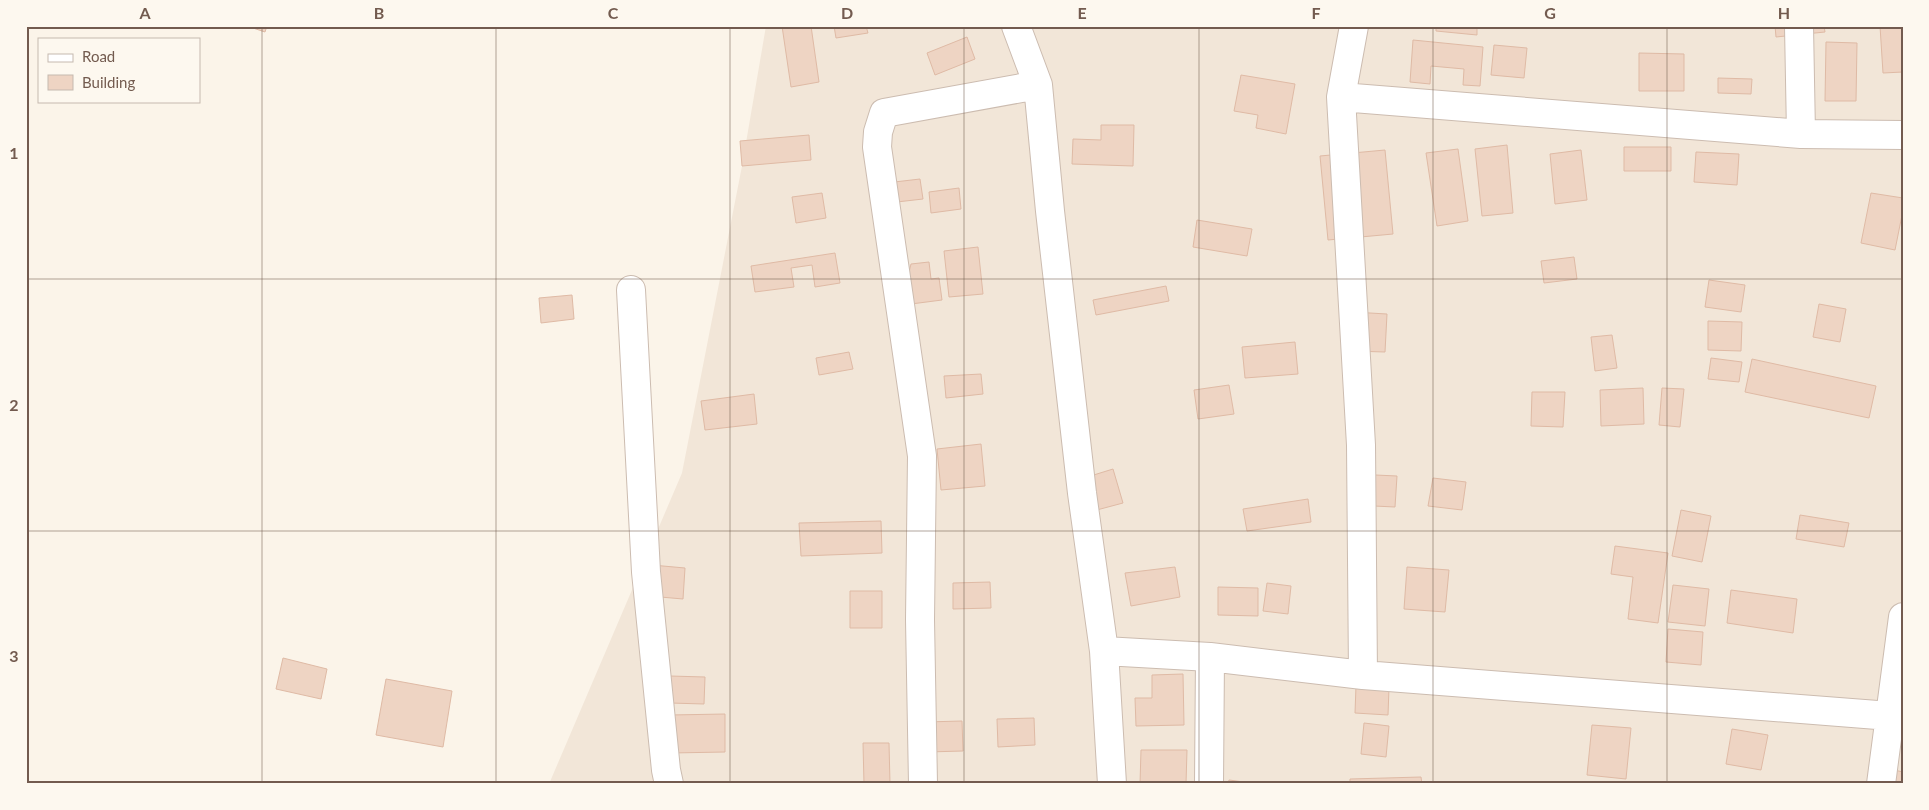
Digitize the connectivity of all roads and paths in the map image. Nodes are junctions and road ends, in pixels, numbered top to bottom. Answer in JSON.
{"nodes":[{"id":1,"x":1016,"y":26,"type":"edge"},
{"id":2,"x":1354,"y":26,"type":"edge"},
{"id":3,"x":1799,"y":26,"type":"edge"},
{"id":4,"x":1038,"y":85,"type":"junction"},
{"id":5,"x":1341,"y":97,"type":"junction"},
{"id":6,"x":1801,"y":134,"type":"junction"},
{"id":7,"x":1903,"y":135,"type":"edge"},
{"id":8,"x":631,"y":290,"type":"dead end"},
{"id":9,"x":1903,"y":616,"type":"edge"},
{"id":10,"x":1104,"y":651,"type":"junction"},
{"id":11,"x":1210,"y":657,"type":"junction"},
{"id":12,"x":1363,"y":675,"type":"junction"},
{"id":13,"x":1897,"y":716,"type":"edge"},
{"id":14,"x":669,"y":784,"type":"edge"},
{"id":15,"x":923,"y":784,"type":"edge"},
{"id":16,"x":1112,"y":784,"type":"edge"},
{"id":17,"x":1209,"y":784,"type":"edge"},
{"id":18,"x":1881,"y":784,"type":"edge"}],
"edges":[{"from":1,"to":4,"type":"street"},
{"from":2,"to":5,"type":"street"},
{"from":3,"to":6,"type":"street"},
{"from":4,"to":10,"type":"street"},
{"from":4,"to":15,"type":"street"},
{"from":5,"to":6,"type":"street"},
{"from":5,"to":12,"type":"street"},
{"from":6,"to":7,"type":"street"},
{"from":8,"to":14,"type":"street"},
{"from":9,"to":13,"type":"street"},
{"from":10,"to":11,"type":"street"},
{"from":10,"to":16,"type":"street"},
{"from":11,"to":12,"type":"street"},
{"from":11,"to":17,"type":"street"},
{"from":12,"to":13,"type":"street"},
{"from":13,"to":18,"type":"street"}]}
